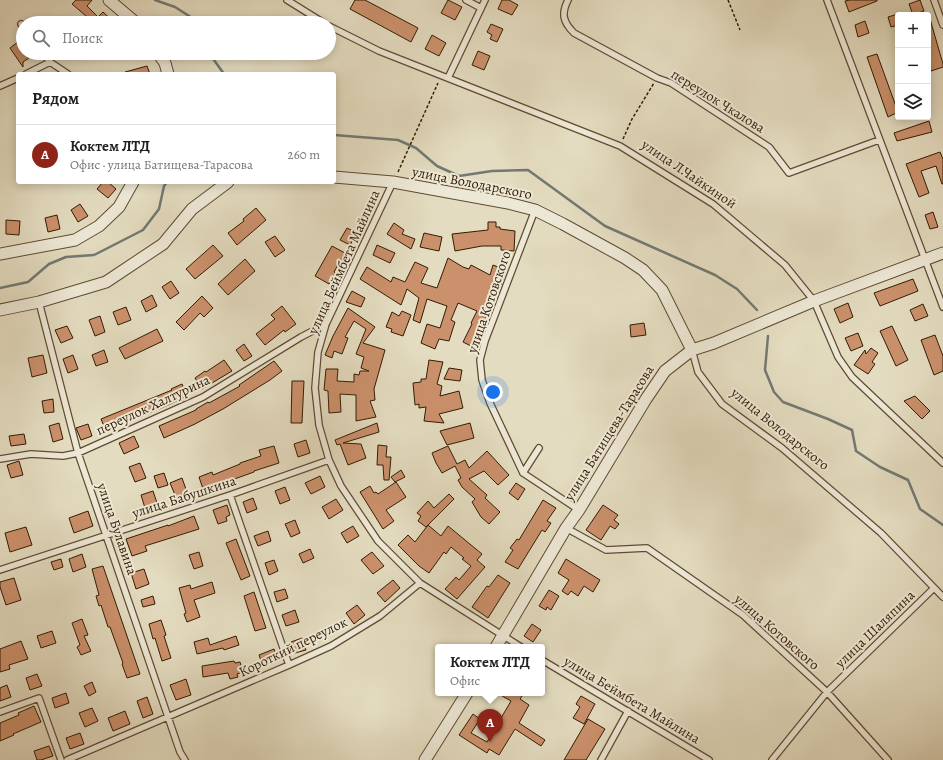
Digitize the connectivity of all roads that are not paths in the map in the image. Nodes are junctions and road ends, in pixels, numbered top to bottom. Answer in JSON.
{"nodes":[{"id":1,"x":109,"y":0,"type":"edge"},
{"id":2,"x":287,"y":0,"type":"edge"},
{"id":3,"x":466,"y":0,"type":"edge"},
{"id":4,"x":485,"y":0,"type":"edge"},
{"id":5,"x":568,"y":0,"type":"edge"},
{"id":6,"x":827,"y":0,"type":"edge"},
{"id":7,"x":934,"y":0,"type":"edge"},
{"id":8,"x":481,"y":8,"type":"junction"},
{"id":9,"x":128,"y":16,"type":"edge"},
{"id":10,"x":313,"y":16,"type":"edge"},
{"id":11,"x":943,"y":25,"type":"edge"},
{"id":12,"x":336,"y":30,"type":"edge"},
{"id":13,"x":162,"y":60,"type":"edge"},
{"id":14,"x":50,"y":62,"type":"joint"},
{"id":15,"x":30,"y":72,"type":"edge"},
{"id":16,"x":65,"y":72,"type":"edge"},
{"id":17,"x":167,"y":72,"type":"edge"},
{"id":18,"x":448,"y":78,"type":"junction"},
{"id":19,"x":16,"y":79,"type":"edge"},
{"id":20,"x":0,"y":86,"type":"edge"},
{"id":21,"x":879,"y":140,"type":"junction"},
{"id":22,"x":336,"y":177,"type":"edge"},
{"id":23,"x":393,"y":182,"type":"junction"},
{"id":24,"x":132,"y":184,"type":"edge"},
{"id":25,"x":225,"y":184,"type":"edge"},
{"id":26,"x":535,"y":210,"type":"junction"},
{"id":27,"x":1,"y":252,"type":"edge"},
{"id":28,"x":943,"y":253,"type":"edge"},
{"id":29,"x":926,"y":260,"type":"junction"},
{"id":30,"x":814,"y":301,"type":"junction"},
{"id":31,"x":39,"y":302,"type":"junction"},
{"id":32,"x":943,"y":308,"type":"edge"},
{"id":33,"x":0,"y":310,"type":"edge"},
{"id":34,"x":326,"y":324,"type":"junction"},
{"id":35,"x":692,"y":350,"type":"junction"},
{"id":36,"x":539,"y":448,"type":"dead end"},
{"id":37,"x":78,"y":453,"type":"junction"},
{"id":38,"x":0,"y":458,"type":"edge"},
{"id":39,"x":329,"y":460,"type":"junction"},
{"id":40,"x":943,"y":463,"type":"edge"},
{"id":41,"x":523,"y":473,"type":"junction"},
{"id":42,"x":230,"y":495,"type":"junction"},
{"id":43,"x":579,"y":510,"type":"junction"},
{"id":44,"x":566,"y":528,"type":"junction"},
{"id":45,"x":106,"y":534,"type":"junction"},
{"id":46,"x":0,"y":570,"type":"edge"},
{"id":47,"x":420,"y":583,"type":"junction"},
{"id":48,"x":934,"y":588,"type":"junction"},
{"id":49,"x":943,"y":597,"type":"edge"},
{"id":50,"x":503,"y":636,"type":"junction"},
{"id":51,"x":498,"y":644,"type":"edge"},
{"id":52,"x":516,"y":644,"type":"edge"},
{"id":53,"x":545,"y":662,"type":"edge"},
{"id":54,"x":289,"y":665,"type":"junction"},
{"id":55,"x":827,"y":692,"type":"junction"},
{"id":56,"x":465,"y":696,"type":"edge"},
{"id":57,"x":628,"y":711,"type":"junction"},
{"id":58,"x":0,"y":712,"type":"edge"},
{"id":59,"x":168,"y":717,"type":"junction"},
{"id":60,"x":428,"y":759,"type":"edge"},
{"id":61,"x":61,"y":760,"type":"edge"},
{"id":62,"x":66,"y":760,"type":"edge"},
{"id":63,"x":185,"y":760,"type":"edge"},
{"id":64,"x":601,"y":760,"type":"edge"},
{"id":65,"x":709,"y":760,"type":"edge"},
{"id":66,"x":772,"y":760,"type":"edge"},
{"id":67,"x":888,"y":760,"type":"edge"}],
"edges":[{"from":1,"to":9,"type":"street"},
{"from":2,"to":10,"type":"lane"},
{"from":3,"to":8,"type":"lane"},
{"from":4,"to":8,"type":"lane"},
{"from":5,"to":21,"type":"lane","name":"переулок Чкалова"},
{"from":6,"to":21,"type":"lane"},
{"from":7,"to":11,"type":"lane"},
{"from":8,"to":18,"type":"lane"},
{"from":12,"to":18,"type":"lane","name":"улица Л.Чайкиной"},
{"from":13,"to":17,"type":"street"},
{"from":14,"to":15,"type":"lane"},
{"from":14,"to":16,"type":"lane"},
{"from":18,"to":30,"type":"lane","name":"улица Л.Чайкиной"},
{"from":19,"to":20,"type":"lane"},
{"from":21,"to":29,"type":"lane"},
{"from":22,"to":23,"type":"street","name":"улица Володарского"},
{"from":23,"to":26,"type":"street","name":"улица Володарского"},
{"from":23,"to":34,"type":"lane","name":"улица Беймбета Майлина"},
{"from":24,"to":27,"type":"street"},
{"from":25,"to":31,"type":"street"},
{"from":26,"to":35,"type":"street","name":"улица Володарского"},
{"from":26,"to":41,"type":"lane","name":"улица Котовского"},
{"from":28,"to":29,"type":"street","name":"улица Батищева-Тарасова"},
{"from":29,"to":30,"type":"street","name":"улица Батищева-Тарасова"},
{"from":29,"to":32,"type":"lane"},
{"from":30,"to":35,"type":"street","name":"улица Батищева-Тарасова"},
{"from":30,"to":40,"type":"lane","name":"улица Л.Чайкиной"},
{"from":31,"to":33,"type":"street"},
{"from":31,"to":37,"type":"lane","name":"улица Булавина"},
{"from":34,"to":37,"type":"lane","name":"переулок Халтурина"},
{"from":34,"to":39,"type":"lane","name":"улица Беймбета Майлина"},
{"from":35,"to":43,"type":"street","name":"улица Батищева-Тарасова"},
{"from":35,"to":48,"type":"lane","name":"улица Володарского"},
{"from":36,"to":41,"type":"lane"},
{"from":37,"to":38,"type":"lane","name":"переулок Халтурина"},
{"from":37,"to":45,"type":"lane","name":"улица Булавина"},
{"from":39,"to":42,"type":"lane","name":"улица Бабушкина"},
{"from":39,"to":47,"type":"lane","name":"улица Беймбета Майлина"},
{"from":41,"to":43,"type":"lane"},
{"from":42,"to":45,"type":"lane","name":"улица Бабушкина"},
{"from":42,"to":54,"type":"lane"},
{"from":43,"to":44,"type":"street","name":"улица Батищева-Тарасова"},
{"from":44,"to":50,"type":"street","name":"улица Батищева-Тарасова"},
{"from":44,"to":55,"type":"lane","name":"улица Котовского"},
{"from":45,"to":46,"type":"lane","name":"улица Бабушкина"},
{"from":45,"to":59,"type":"lane","name":"улица Булавина"},
{"from":47,"to":50,"type":"lane","name":"улица Беймбета Майлина"},
{"from":47,"to":54,"type":"lane","name":"Короткий переулок"},
{"from":48,"to":49,"type":"lane","name":"улица Володарского"},
{"from":48,"to":55,"type":"lane","name":"улица Шаляпина"},
{"from":50,"to":51,"type":"street","name":"улица Батищева-Тарасова"},
{"from":50,"to":52,"type":"lane","name":"улица Беймбета Майлина"},
{"from":53,"to":57,"type":"lane","name":"улица Беймбета Майлина"},
{"from":54,"to":59,"type":"lane","name":"Короткий переулок"},
{"from":55,"to":66,"type":"lane","name":"улица Шаляпина"},
{"from":55,"to":67,"type":"lane","name":"улица Котовского"},
{"from":56,"to":60,"type":"street"},
{"from":57,"to":64,"type":"lane"},
{"from":57,"to":65,"type":"lane","name":"улица Беймбета Майлина"},
{"from":58,"to":61,"type":"lane"},
{"from":59,"to":62,"type":"lane","name":"Короткий переулок"},
{"from":59,"to":63,"type":"lane","name":"улица Булавина"}]}
